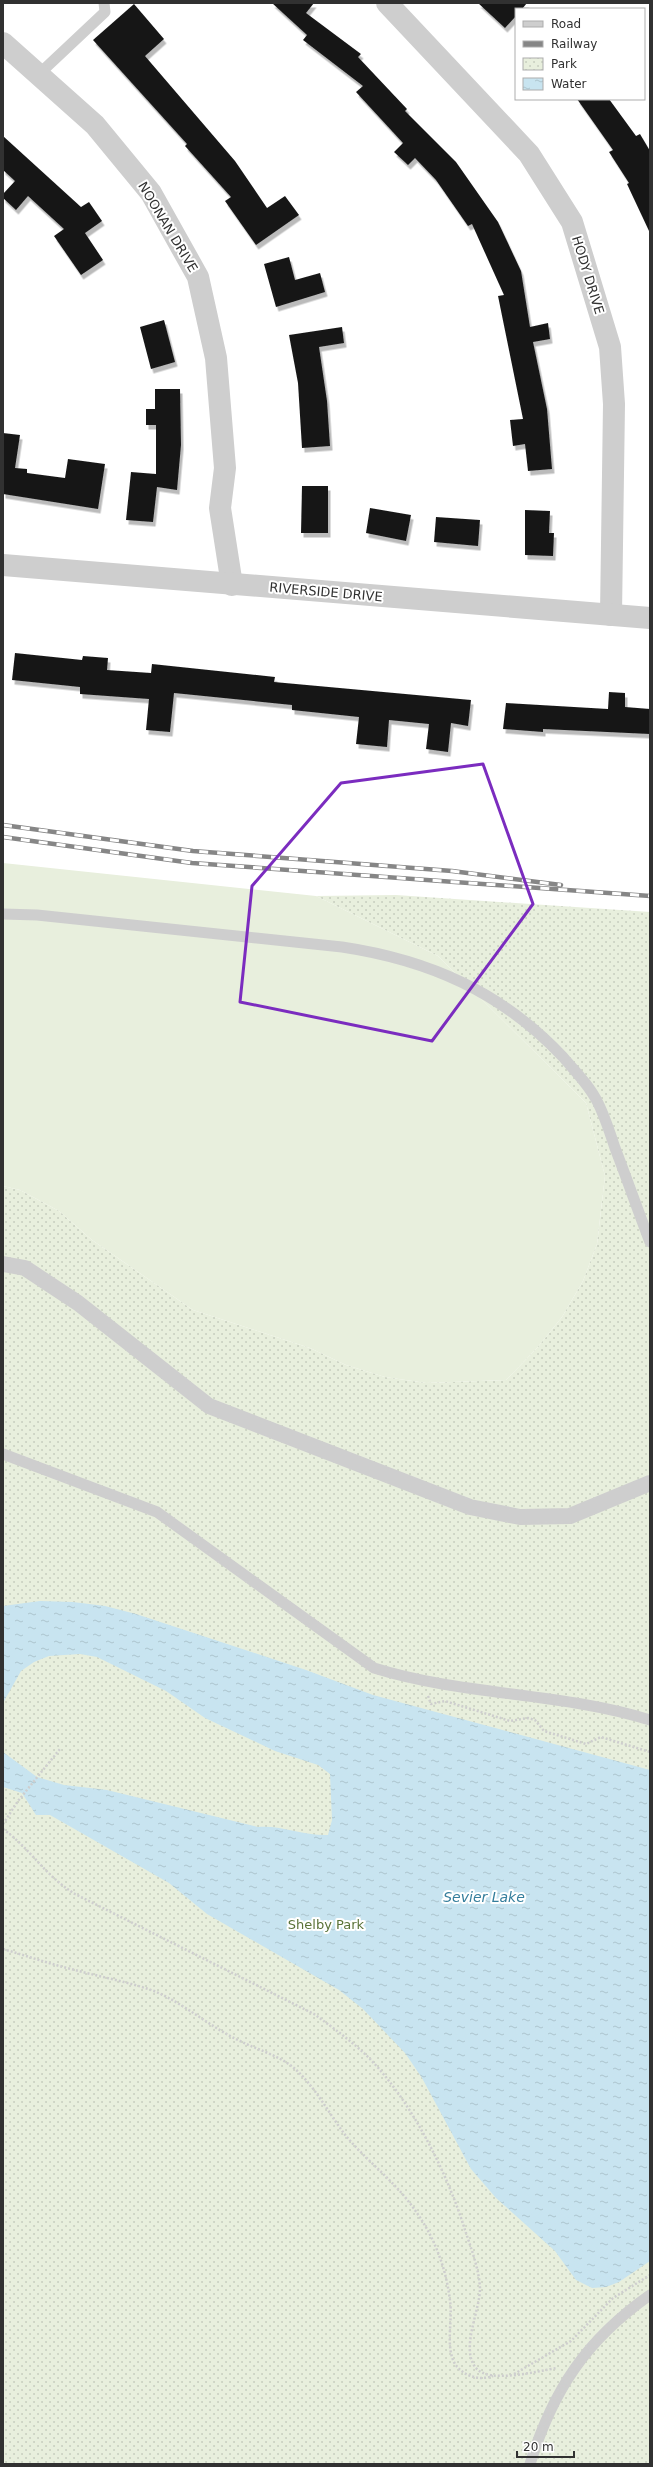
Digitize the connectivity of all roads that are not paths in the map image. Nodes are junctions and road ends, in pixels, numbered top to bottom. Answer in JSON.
{"nodes":[{"id":1,"x":104,"y":3,"type":"edge"},
{"id":2,"x":387,"y":3,"type":"edge"},
{"id":3,"x":3,"y":43,"type":"edge"},
{"id":4,"x":38,"y":75,"type":"junction"},
{"id":5,"x":3,"y":566,"type":"edge"},
{"id":6,"x":232,"y":585,"type":"junction"},
{"id":7,"x":611,"y":615,"type":"junction"},
{"id":8,"x":650,"y":618,"type":"edge"},
{"id":9,"x":3,"y":914,"type":"edge"},
{"id":10,"x":650,"y":1242,"type":"edge"},
{"id":11,"x":3,"y":1264,"type":"edge"},
{"id":12,"x":3,"y":1454,"type":"edge"},
{"id":13,"x":650,"y":1483,"type":"edge"},
{"id":14,"x":650,"y":1720,"type":"edge"},
{"id":15,"x":650,"y":2295,"type":"edge"},
{"id":16,"x":530,"y":2464,"type":"edge"}],
"edges":[{"from":1,"to":4,"type":"lane"},
{"from":2,"to":7,"type":"street","name":"HODY DRIVE"},
{"from":3,"to":4,"type":"street","name":"NOONAN DRIVE"},
{"from":4,"to":6,"type":"street","name":"NOONAN DRIVE"},
{"from":5,"to":6,"type":"street","name":"RIVERSIDE DRIVE"},
{"from":6,"to":7,"type":"street","name":"RIVERSIDE DRIVE"},
{"from":7,"to":8,"type":"street","name":"RIVERSIDE DRIVE"},
{"from":9,"to":10,"type":"lane"},
{"from":11,"to":13,"type":"street"},
{"from":12,"to":14,"type":"lane"},
{"from":15,"to":16,"type":"lane"}]}
